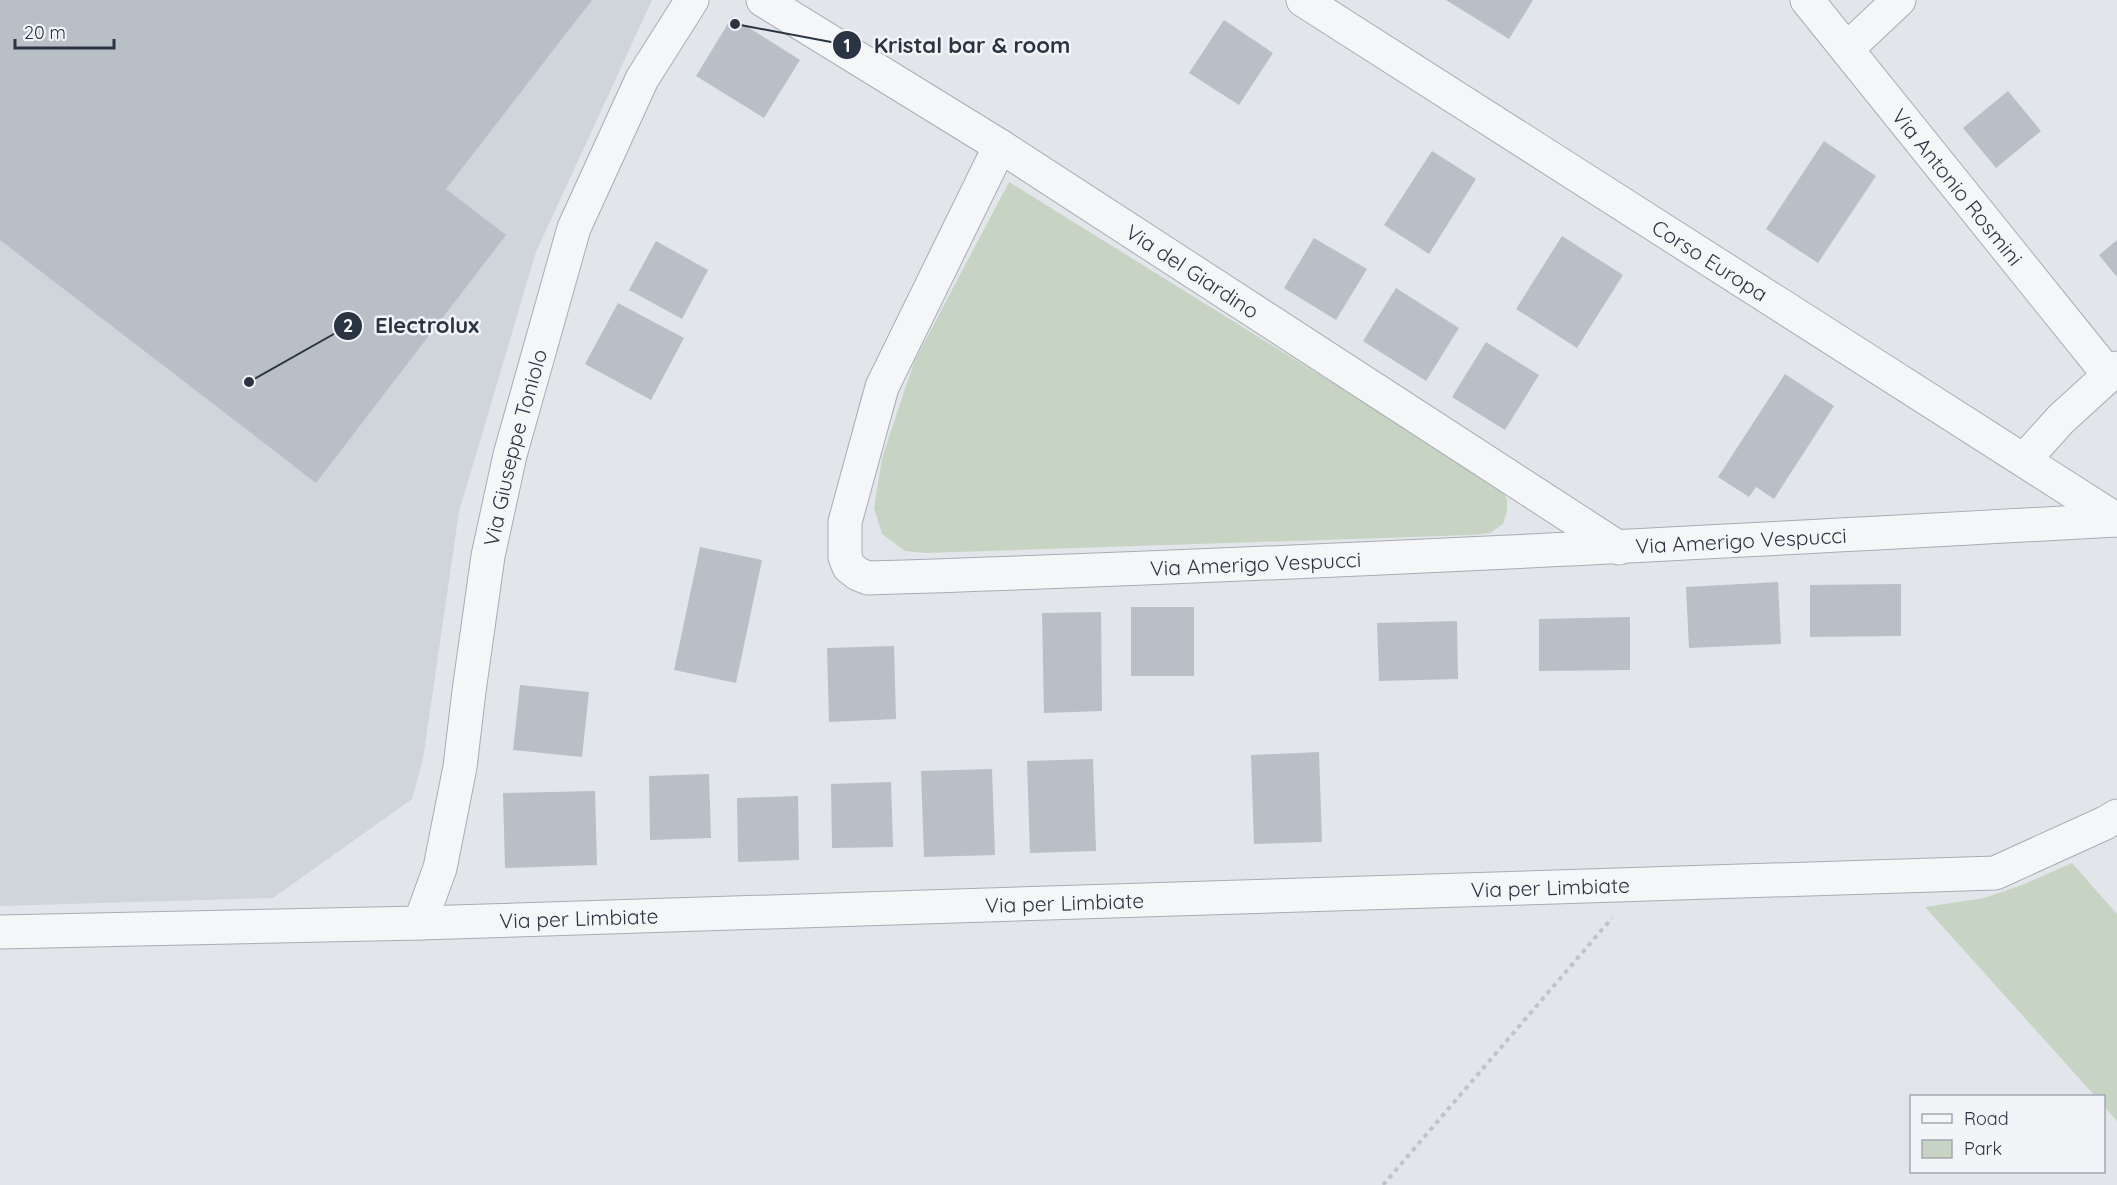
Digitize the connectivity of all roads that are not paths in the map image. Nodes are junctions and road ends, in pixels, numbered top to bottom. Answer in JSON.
{"nodes":[{"id":1,"x":692,"y":0,"type":"edge"},
{"id":2,"x":763,"y":0,"type":"edge"},
{"id":3,"x":1303,"y":0,"type":"edge"},
{"id":4,"x":1808,"y":0,"type":"edge"},
{"id":5,"x":1899,"y":0,"type":"edge"},
{"id":6,"x":1848,"y":48,"type":"junction"},
{"id":7,"x":1000,"y":146,"type":"junction"},
{"id":8,"x":2113,"y":371,"type":"edge"},
{"id":9,"x":2024,"y":460,"type":"junction"},
{"id":10,"x":2117,"y":520,"type":"edge"},
{"id":11,"x":1619,"y":548,"type":"junction"},
{"id":12,"x":2117,"y":816,"type":"edge"},
{"id":13,"x":420,"y":923,"type":"junction"},
{"id":14,"x":0,"y":932,"type":"edge"}],
"edges":[{"from":1,"to":13,"type":"street","name":"Via Giuseppe Toniolo"},
{"from":2,"to":7,"type":"street","name":"Via del Giardino"},
{"from":3,"to":9,"type":"street","name":"Corso Europa"},
{"from":4,"to":6,"type":"street","name":"Via Antonio Rosmini"},
{"from":5,"to":6,"type":"street"},
{"from":6,"to":8,"type":"street","name":"Via Antonio Rosmini"},
{"from":7,"to":11,"type":"street","name":"Via del Giardino"},
{"from":7,"to":11,"type":"street","name":"Via Amerigo Vespucci"},
{"from":8,"to":9,"type":"street"},
{"from":9,"to":10,"type":"street","name":"Corso Europa"},
{"from":10,"to":11,"type":"street","name":"Via Amerigo Vespucci"},
{"from":12,"to":13,"type":"street","name":"Via per Limbiate"},
{"from":13,"to":14,"type":"street","name":"Via per Limbiate"}]}
